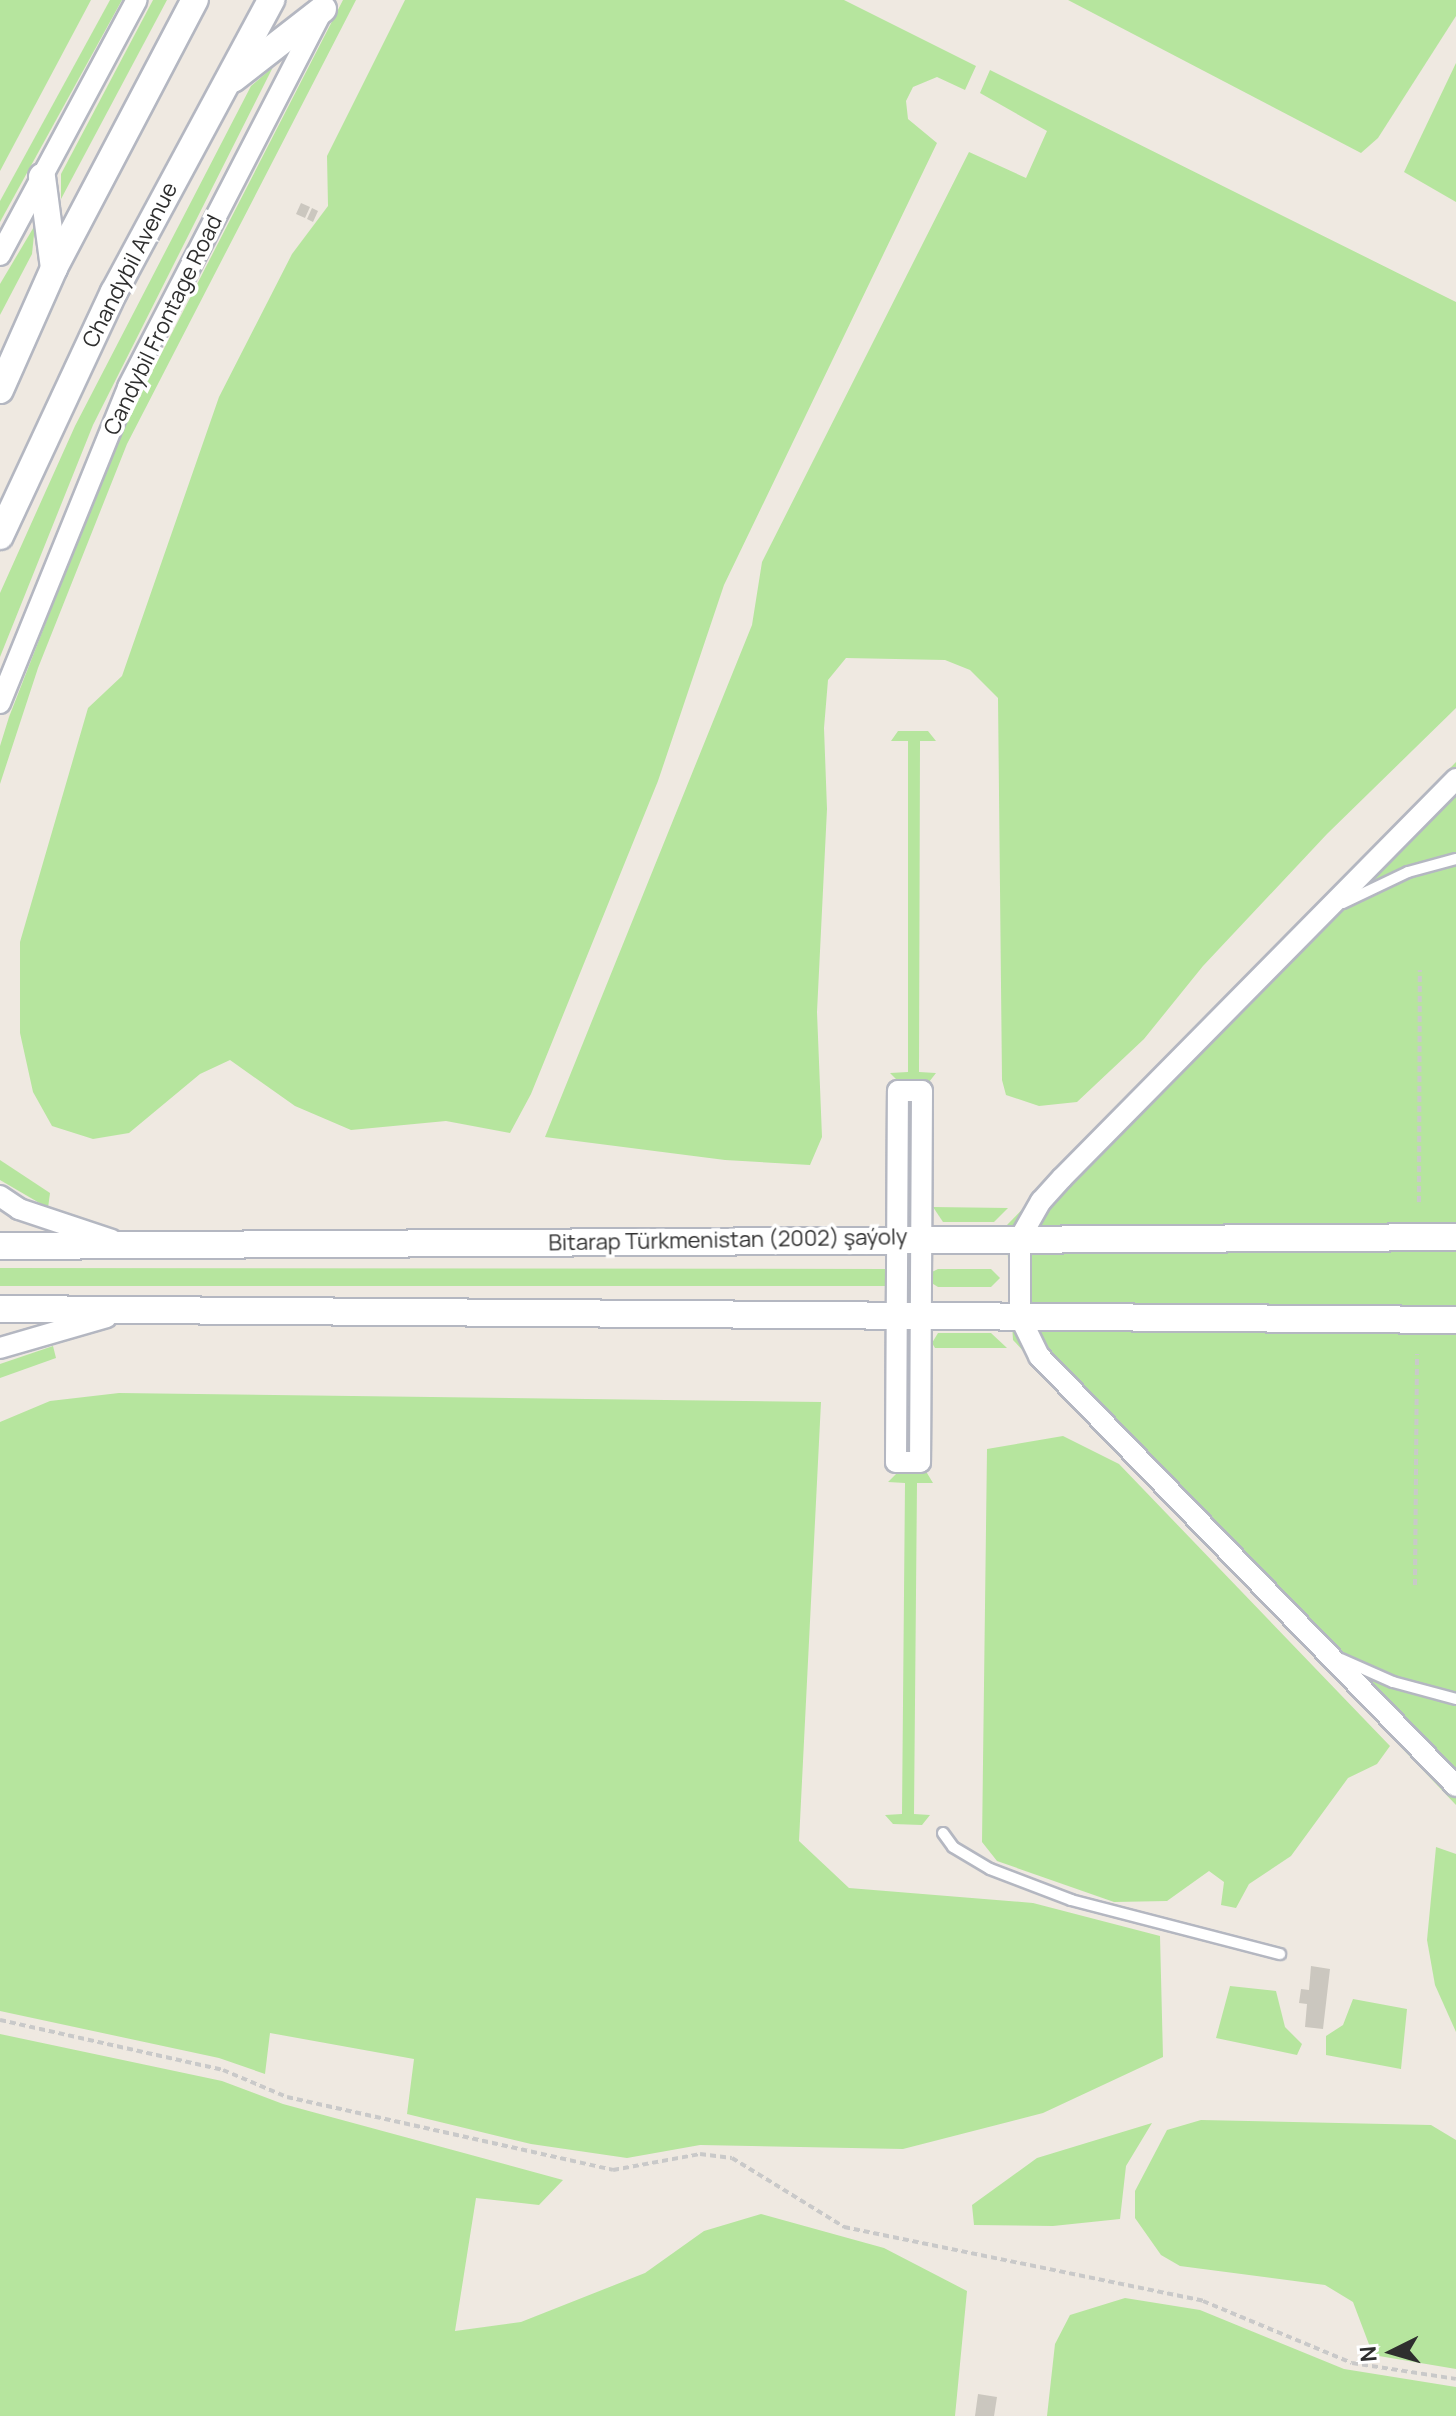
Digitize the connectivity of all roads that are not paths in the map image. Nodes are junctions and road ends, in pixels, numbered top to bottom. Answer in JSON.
{"nodes":[{"id":1,"x":137,"y":0,"type":"edge"},
{"id":2,"x":195,"y":0,"type":"edge"},
{"id":3,"x":271,"y":0,"type":"edge"},
{"id":4,"x":326,"y":5,"type":"edge"},
{"id":5,"x":226,"y":83,"type":"junction"},
{"id":6,"x":42,"y":177,"type":"junction"},
{"id":7,"x":0,"y":255,"type":"edge"},
{"id":8,"x":54,"y":268,"type":"junction"},
{"id":9,"x":0,"y":390,"type":"edge"},
{"id":10,"x":0,"y":536,"type":"edge"},
{"id":11,"x":0,"y":703,"type":"edge"},
{"id":12,"x":1456,"y":779,"type":"edge"},
{"id":13,"x":1456,"y":859,"type":"edge"},
{"id":14,"x":1319,"y":918,"type":"junction"},
{"id":15,"x":0,"y":1196,"type":"edge"},
{"id":16,"x":909,"y":1237,"type":"junction"},
{"id":17,"x":1456,"y":1237,"type":"edge"},
{"id":18,"x":1020,"y":1238,"type":"junction"},
{"id":19,"x":0,"y":1246,"type":"edge"},
{"id":20,"x":139,"y":1249,"type":"junction"},
{"id":21,"x":0,"y":1309,"type":"edge"},
{"id":22,"x":137,"y":1309,"type":"junction"},
{"id":23,"x":908,"y":1317,"type":"junction"},
{"id":24,"x":1020,"y":1317,"type":"junction"},
{"id":25,"x":1456,"y":1320,"type":"edge"},
{"id":26,"x":0,"y":1348,"type":"edge"},
{"id":27,"x":1330,"y":1654,"type":"junction"},
{"id":28,"x":1456,"y":1699,"type":"edge"},
{"id":29,"x":1456,"y":1786,"type":"edge"},
{"id":30,"x":943,"y":1833,"type":"dead end"},
{"id":31,"x":1280,"y":1954,"type":"dead end"}],
"edges":[{"from":1,"to":6,"type":"street"},
{"from":2,"to":8,"type":"street"},
{"from":3,"to":5,"type":"street","name":"Chandybil Avenue"},
{"from":4,"to":5,"type":"street"},
{"from":4,"to":11,"type":"street","name":"Candybil Frontage Road"},
{"from":5,"to":10,"type":"street","name":"Chandybil Avenue"},
{"from":6,"to":7,"type":"street"},
{"from":6,"to":8,"type":"street"},
{"from":8,"to":9,"type":"street"},
{"from":12,"to":14,"type":"street"},
{"from":13,"to":14,"type":"lane"},
{"from":14,"to":18,"type":"street"},
{"from":15,"to":20,"type":"street"},
{"from":16,"to":16,"type":"street"},
{"from":16,"to":18,"type":"street","name":"Bitarap Türkmenistan (2002) şaýoly"},
{"from":16,"to":20,"type":"street","name":"Bitarap Türkmenistan (2002) şaýoly"},
{"from":16,"to":23,"type":"street"},
{"from":17,"to":18,"type":"street","name":"Bitarap Türkmenistan (2002) şaýoly"},
{"from":18,"to":24,"type":"street"},
{"from":19,"to":20,"type":"street","name":"Bitarap Türkmenistan (2002) şaýoly"},
{"from":21,"to":22,"type":"street"},
{"from":22,"to":23,"type":"street"},
{"from":22,"to":26,"type":"street"},
{"from":23,"to":23,"type":"street"},
{"from":23,"to":24,"type":"street"},
{"from":24,"to":25,"type":"street"},
{"from":24,"to":27,"type":"street"},
{"from":27,"to":28,"type":"lane"},
{"from":27,"to":29,"type":"street"},
{"from":30,"to":31,"type":"lane"}]}
